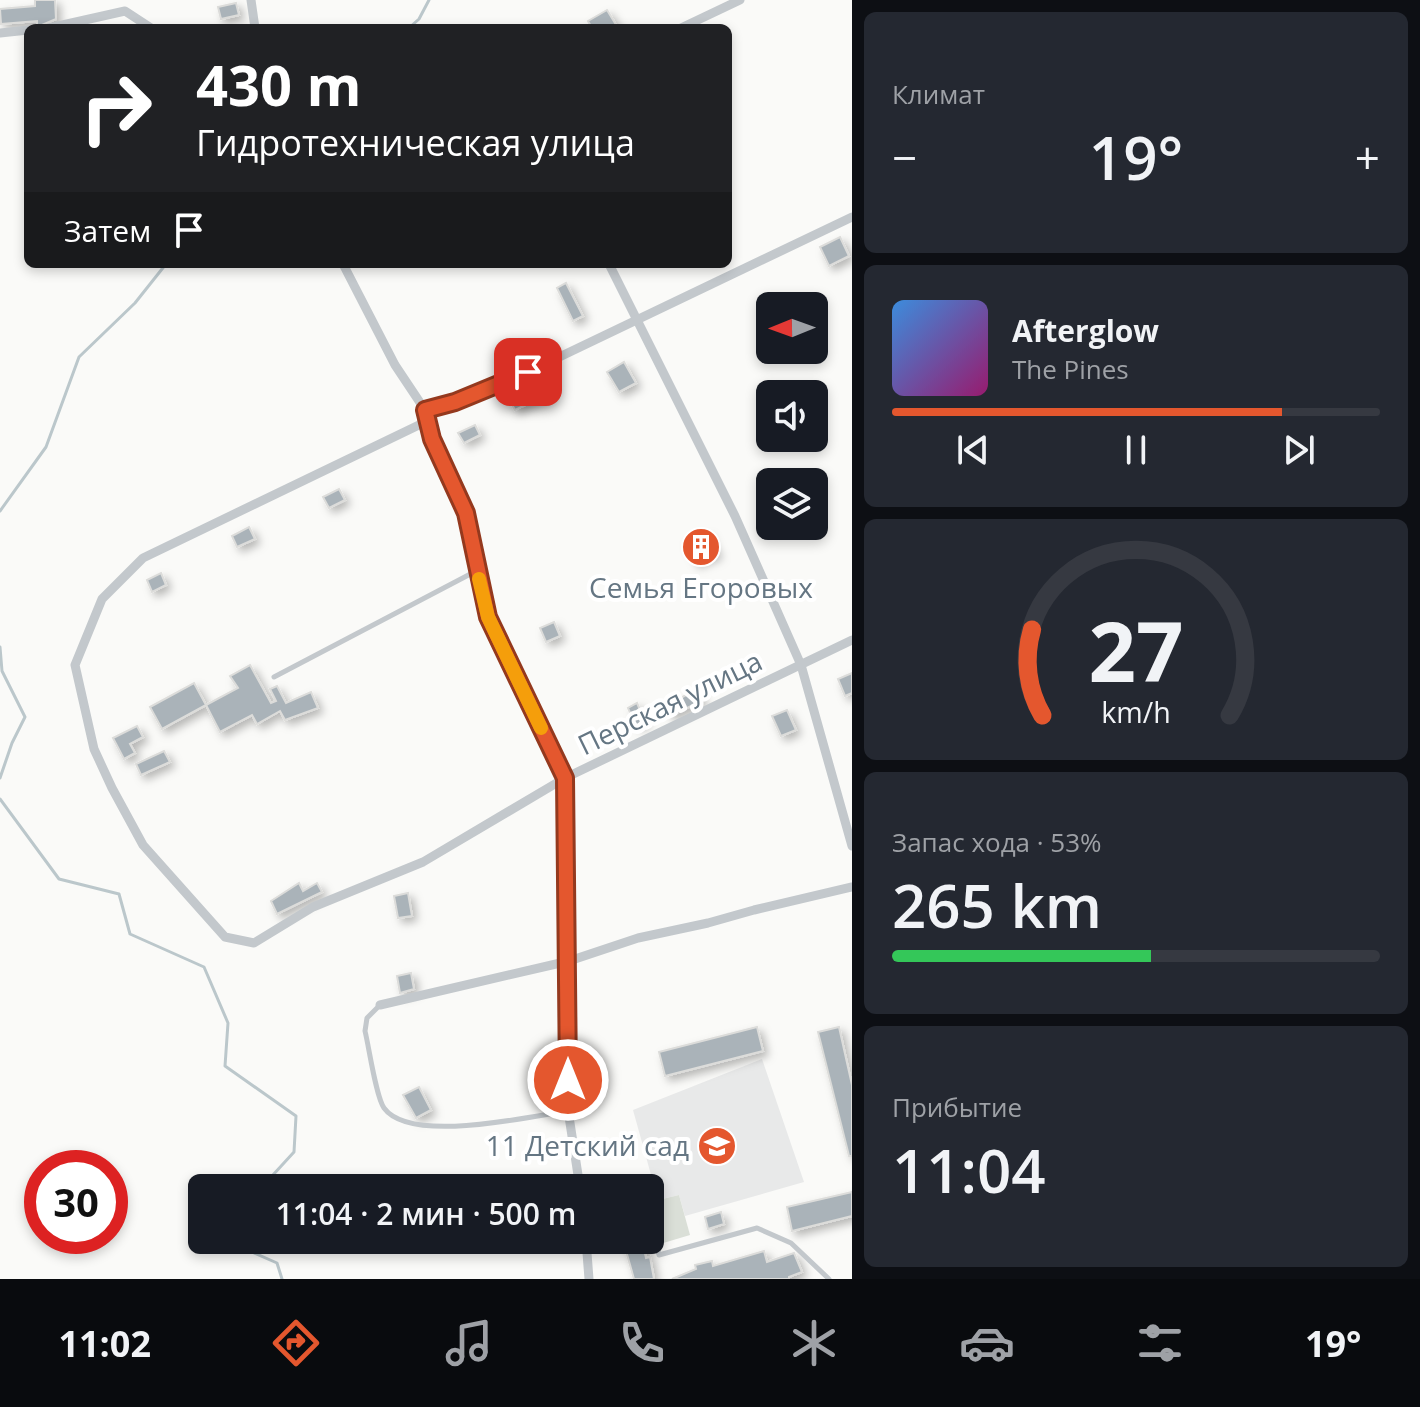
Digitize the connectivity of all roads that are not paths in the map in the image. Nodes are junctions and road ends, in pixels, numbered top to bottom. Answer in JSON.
{"nodes":[{"id":1,"x":251,"y":0,"type":"edge"},
{"id":2,"x":740,"y":0,"type":"edge"},
{"id":3,"x":67,"y":24,"type":"edge"},
{"id":4,"x":145,"y":24,"type":"edge"},
{"id":5,"x":254,"y":24,"type":"edge"},
{"id":6,"x":689,"y":24,"type":"edge"},
{"id":7,"x":24,"y":30,"type":"edge"},
{"id":8,"x":0,"y":33,"type":"edge"},
{"id":9,"x":852,"y":217,"type":"edge"},
{"id":10,"x":345,"y":268,"type":"edge"},
{"id":11,"x":611,"y":268,"type":"edge"},
{"id":12,"x":638,"y":318,"type":"junction"},
{"id":13,"x":425,"y":410,"type":"junction"},
{"id":14,"x":478,"y":570,"type":"junction"},
{"id":15,"x":852,"y":640,"type":"edge"},
{"id":16,"x":801,"y":665,"type":"junction"},
{"id":17,"x":274,"y":677,"type":"dead end"},
{"id":18,"x":565,"y":778,"type":"junction"},
{"id":19,"x":852,"y":846,"type":"edge"},
{"id":20,"x":852,"y":887,"type":"edge"},
{"id":21,"x":569,"y":961,"type":"junction"},
{"id":22,"x":380,"y":1005,"type":"joint"},
{"id":23,"x":568,"y":1110,"type":"junction"},
{"id":24,"x":578,"y":1174,"type":"edge"},
{"id":25,"x":587,"y":1254,"type":"edge"},
{"id":26,"x":664,"y":1254,"type":"edge"},
{"id":27,"x":589,"y":1279,"type":"edge"},
{"id":28,"x":829,"y":1279,"type":"edge"}],
"edges":[{"from":1,"to":5,"type":"street"},
{"from":2,"to":6,"type":"street"},
{"from":3,"to":4,"type":"street"},
{"from":7,"to":8,"type":"street"},
{"from":9,"to":12,"type":"street"},
{"from":10,"to":13,"type":"street"},
{"from":11,"to":12,"type":"street"},
{"from":12,"to":13,"type":"street"},
{"from":12,"to":16,"type":"street"},
{"from":13,"to":14,"type":"street"},
{"from":13,"to":18,"type":"street","name":"Перская улица"},
{"from":14,"to":17,"type":"lane"},
{"from":14,"to":18,"type":"street"},
{"from":15,"to":16,"type":"street","name":"Перская улица"},
{"from":16,"to":18,"type":"street","name":"Перская улица"},
{"from":16,"to":19,"type":"street"},
{"from":18,"to":21,"type":"street"},
{"from":20,"to":21,"type":"street"},
{"from":21,"to":22,"type":"street"},
{"from":21,"to":23,"type":"street"},
{"from":22,"to":23,"type":"lane"},
{"from":23,"to":24,"type":"street"},
{"from":25,"to":27,"type":"street"},
{"from":26,"to":28,"type":"lane"}]}
